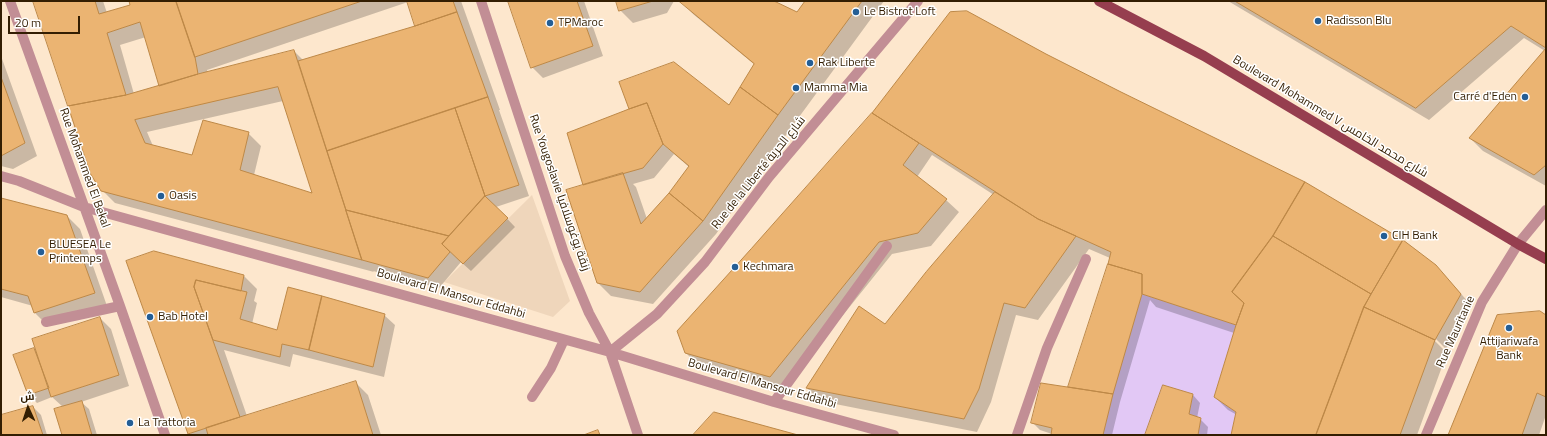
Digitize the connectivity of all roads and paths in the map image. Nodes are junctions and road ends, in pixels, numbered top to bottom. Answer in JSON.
{"nodes":[{"id":1,"x":10,"y":1,"type":"edge"},
{"id":2,"x":481,"y":1,"type":"edge"},
{"id":3,"x":918,"y":1,"type":"edge"},
{"id":4,"x":1099,"y":1,"type":"edge"},
{"id":5,"x":1,"y":176,"type":"edge"},
{"id":6,"x":84,"y":207,"type":"junction"},
{"id":7,"x":1546,"y":210,"type":"edge"},
{"id":8,"x":1518,"y":244,"type":"junction"},
{"id":9,"x":887,"y":246,"type":"dead end"},
{"id":10,"x":1086,"y":259,"type":"dead end"},
{"id":11,"x":1546,"y":259,"type":"edge"},
{"id":12,"x":120,"y":306,"type":"junction"},
{"id":13,"x":46,"y":322,"type":"dead end"},
{"id":14,"x":564,"y":340,"type":"junction"},
{"id":15,"x":610,"y":352,"type":"junction"},
{"id":16,"x":532,"y":397,"type":"dead end"},
{"id":17,"x":774,"y":402,"type":"junction"},
{"id":18,"x":165,"y":435,"type":"edge"},
{"id":19,"x":638,"y":435,"type":"edge"},
{"id":20,"x":894,"y":435,"type":"edge"},
{"id":21,"x":1017,"y":435,"type":"edge"},
{"id":22,"x":1426,"y":435,"type":"edge"}],
"edges":[{"from":1,"to":6,"type":"street","name":"Rue Mohammed El Bekal"},
{"from":2,"to":15,"type":"street","name":"Rue Yougoslavie زنقة يوغوسلافيا"},
{"from":3,"to":15,"type":"street","name":"Rue de la Liberté شارع الحرية"},
{"from":4,"to":8,"type":"main road","name":"Boulevard Mohammed V شارع محمد الخامس"},
{"from":5,"to":6,"type":"street","name":"Boulevard El Mansour Eddahbi"},
{"from":6,"to":12,"type":"street","name":"Rue Mohammed El Bekal"},
{"from":6,"to":14,"type":"street","name":"Boulevard El Mansour Eddahbi"},
{"from":7,"to":8,"type":"street","name":"Rue Mauritanie"},
{"from":8,"to":11,"type":"main road","name":"Boulevard Mohammed V شارع محمد الخامس"},
{"from":8,"to":22,"type":"street","name":"Rue Mauritanie"},
{"from":9,"to":17,"type":"street"},
{"from":10,"to":21,"type":"street"},
{"from":12,"to":13,"type":"street"},
{"from":12,"to":18,"type":"street","name":"Rue Mohammed El Bekal"},
{"from":14,"to":15,"type":"street","name":"Boulevard El Mansour Eddahbi"},
{"from":14,"to":16,"type":"street"},
{"from":15,"to":17,"type":"street","name":"Boulevard El Mansour Eddahbi"},
{"from":15,"to":19,"type":"street","name":"Rue Yougoslavie زنقة يوغوسلافيا"},
{"from":17,"to":20,"type":"street","name":"Boulevard El Mansour Eddahbi"}]}
